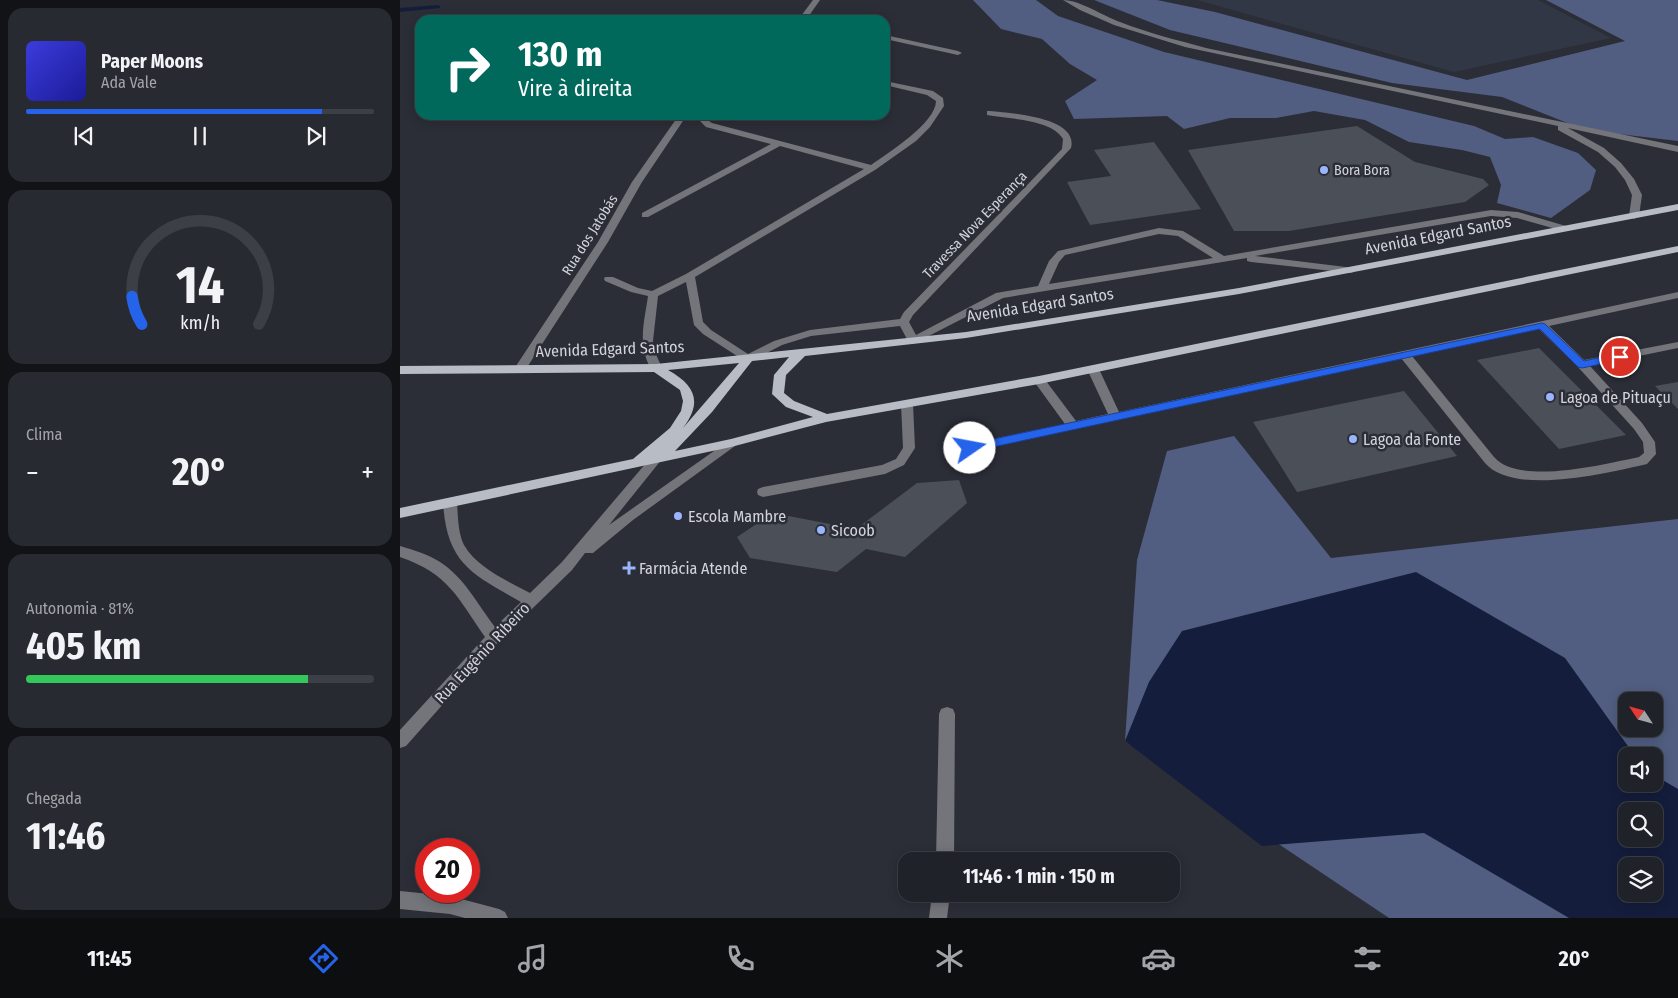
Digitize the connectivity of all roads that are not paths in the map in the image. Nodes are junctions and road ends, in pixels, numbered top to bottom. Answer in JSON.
{"nodes":[{"id":1,"x":817,"y":0,"type":"edge"},
{"id":2,"x":1066,"y":0,"type":"edge"},
{"id":3,"x":806,"y":15,"type":"edge"},
{"id":4,"x":890,"y":38,"type":"edge"},
{"id":5,"x":958,"y":53,"type":"dead end"},
{"id":6,"x":890,"y":84,"type":"edge"},
{"id":7,"x":990,"y":113,"type":"dead end"},
{"id":8,"x":680,"y":120,"type":"edge"},
{"id":9,"x":705,"y":120,"type":"edge"},
{"id":10,"x":1547,"y":120,"type":"junction"},
{"id":11,"x":778,"y":144,"type":"junction"},
{"id":12,"x":1678,"y":149,"type":"edge"},
{"id":13,"x":872,"y":168,"type":"junction"},
{"id":14,"x":1678,"y":207,"type":"edge"},
{"id":15,"x":645,"y":215,"type":"dead end"},
{"id":16,"x":1634,"y":216,"type":"junction"},
{"id":17,"x":1563,"y":228,"type":"junction"},
{"id":18,"x":1678,"y":249,"type":"edge"},
{"id":19,"x":1236,"y":257,"type":"junction"},
{"id":20,"x":1222,"y":259,"type":"junction"},
{"id":21,"x":1350,"y":270,"type":"junction"},
{"id":22,"x":690,"y":276,"type":"junction"},
{"id":23,"x":609,"y":279,"type":"dead end"},
{"id":24,"x":1043,"y":286,"type":"junction"},
{"id":25,"x":653,"y":294,"type":"junction"},
{"id":26,"x":1678,"y":295,"type":"edge"},
{"id":27,"x":904,"y":322,"type":"junction"},
{"id":28,"x":1542,"y":326,"type":"junction"},
{"id":29,"x":913,"y":341,"type":"junction"},
{"id":30,"x":1678,"y":345,"type":"edge"},
{"id":31,"x":800,"y":353,"type":"junction"},
{"id":32,"x":1404,"y":354,"type":"junction"},
{"id":33,"x":748,"y":359,"type":"junction"},
{"id":34,"x":1582,"y":364,"type":"junction"},
{"id":35,"x":656,"y":368,"type":"junction"},
{"id":36,"x":520,"y":369,"type":"junction"},
{"id":37,"x":1093,"y":369,"type":"junction"},
{"id":38,"x":400,"y":370,"type":"edge"},
{"id":39,"x":1039,"y":380,"type":"junction"},
{"id":40,"x":907,"y":404,"type":"junction"},
{"id":41,"x":1115,"y":417,"type":"junction"},
{"id":42,"x":826,"y":418,"type":"junction"},
{"id":43,"x":1073,"y":426,"type":"junction"},
{"id":44,"x":731,"y":444,"type":"junction"},
{"id":45,"x":953,"y":451,"type":"dead end"},
{"id":46,"x":656,"y":459,"type":"junction"},
{"id":47,"x":632,"y":464,"type":"junction"},
{"id":48,"x":763,"y":492,"type":"dead end"},
{"id":49,"x":450,"y":503,"type":"junction"},
{"id":50,"x":400,"y":514,"type":"edge"},
{"id":51,"x":400,"y":552,"type":"edge"},
{"id":52,"x":567,"y":566,"type":"junction"},
{"id":53,"x":531,"y":602,"type":"junction"},
{"id":54,"x":494,"y":638,"type":"junction"},
{"id":55,"x":947,"y":714,"type":"dead end"},
{"id":56,"x":421,"y":718,"type":"junction"},
{"id":57,"x":400,"y":727,"type":"edge"},
{"id":58,"x":400,"y":741,"type":"edge"},
{"id":59,"x":945,"y":852,"type":"edge"},
{"id":60,"x":400,"y":900,"type":"edge"},
{"id":61,"x":940,"y":902,"type":"edge"},
{"id":62,"x":499,"y":918,"type":"edge"},
{"id":63,"x":938,"y":918,"type":"edge"}],
"edges":[{"from":1,"to":3,"type":"street"},
{"from":2,"to":10,"type":"street"},
{"from":4,"to":5,"type":"street"},
{"from":6,"to":13,"type":"street"},
{"from":7,"to":27,"type":"street","name":"Travessa Nova Esperança"},
{"from":8,"to":36,"type":"street","name":"Rua dos Jatobás"},
{"from":9,"to":11,"type":"street"},
{"from":10,"to":12,"type":"street"},
{"from":10,"to":16,"type":"street"},
{"from":11,"to":13,"type":"street"},
{"from":11,"to":15,"type":"street"},
{"from":13,"to":22,"type":"street"},
{"from":14,"to":16,"type":"main road","name":"Avenida Edgard Santos"},
{"from":16,"to":17,"type":"main road","name":"Avenida Edgard Santos"},
{"from":17,"to":19,"type":"street"},
{"from":17,"to":21,"type":"main road","name":"Avenida Edgard Santos"},
{"from":18,"to":37,"type":"main road"},
{"from":19,"to":20,"type":"street"},
{"from":19,"to":21,"type":"street"},
{"from":20,"to":24,"type":"street"},
{"from":20,"to":24,"type":"street"},
{"from":21,"to":29,"type":"main road","name":"Avenida Edgard Santos"},
{"from":22,"to":25,"type":"street"},
{"from":22,"to":33,"type":"street"},
{"from":23,"to":25,"type":"street"},
{"from":24,"to":29,"type":"street"},
{"from":25,"to":35,"type":"street"},
{"from":26,"to":28,"type":"street"},
{"from":27,"to":29,"type":"street"},
{"from":27,"to":33,"type":"street"},
{"from":28,"to":32,"type":"street"},
{"from":28,"to":34,"type":"street"},
{"from":29,"to":31,"type":"main road","name":"Avenida Edgard Santos"},
{"from":30,"to":34,"type":"street"},
{"from":31,"to":33,"type":"main road","name":"Avenida Edgard Santos"},
{"from":31,"to":42,"type":"main road"},
{"from":32,"to":34,"type":"street"},
{"from":32,"to":41,"type":"street"},
{"from":33,"to":35,"type":"main road","name":"Avenida Edgard Santos"},
{"from":33,"to":46,"type":"main road"},
{"from":35,"to":36,"type":"main road","name":"Avenida Edgard Santos"},
{"from":35,"to":47,"type":"main road"},
{"from":36,"to":38,"type":"main road","name":"Avenida Edgard Santos"},
{"from":37,"to":39,"type":"main road"},
{"from":37,"to":41,"type":"street"},
{"from":39,"to":40,"type":"main road"},
{"from":39,"to":43,"type":"street"},
{"from":40,"to":42,"type":"main road"},
{"from":40,"to":48,"type":"street"},
{"from":41,"to":43,"type":"street"},
{"from":42,"to":44,"type":"main road"},
{"from":43,"to":45,"type":"street"},
{"from":44,"to":46,"type":"main road"},
{"from":44,"to":52,"type":"street","name":"Rua Eugênio Ribeiro"},
{"from":46,"to":47,"type":"main road"},
{"from":46,"to":52,"type":"street","name":"Rua Eugênio Ribeiro"},
{"from":47,"to":49,"type":"main road"},
{"from":49,"to":50,"type":"main road"},
{"from":49,"to":53,"type":"street"},
{"from":51,"to":54,"type":"street"},
{"from":52,"to":53,"type":"street","name":"Rua Eugênio Ribeiro"},
{"from":53,"to":54,"type":"street","name":"Rua Eugênio Ribeiro"},
{"from":54,"to":56,"type":"street","name":"Rua Eugênio Ribeiro"},
{"from":55,"to":59,"type":"street"},
{"from":56,"to":57,"type":"street"},
{"from":56,"to":58,"type":"street","name":"Rua Eugênio Ribeiro"},
{"from":60,"to":62,"type":"street"},
{"from":61,"to":63,"type":"street"}]}
